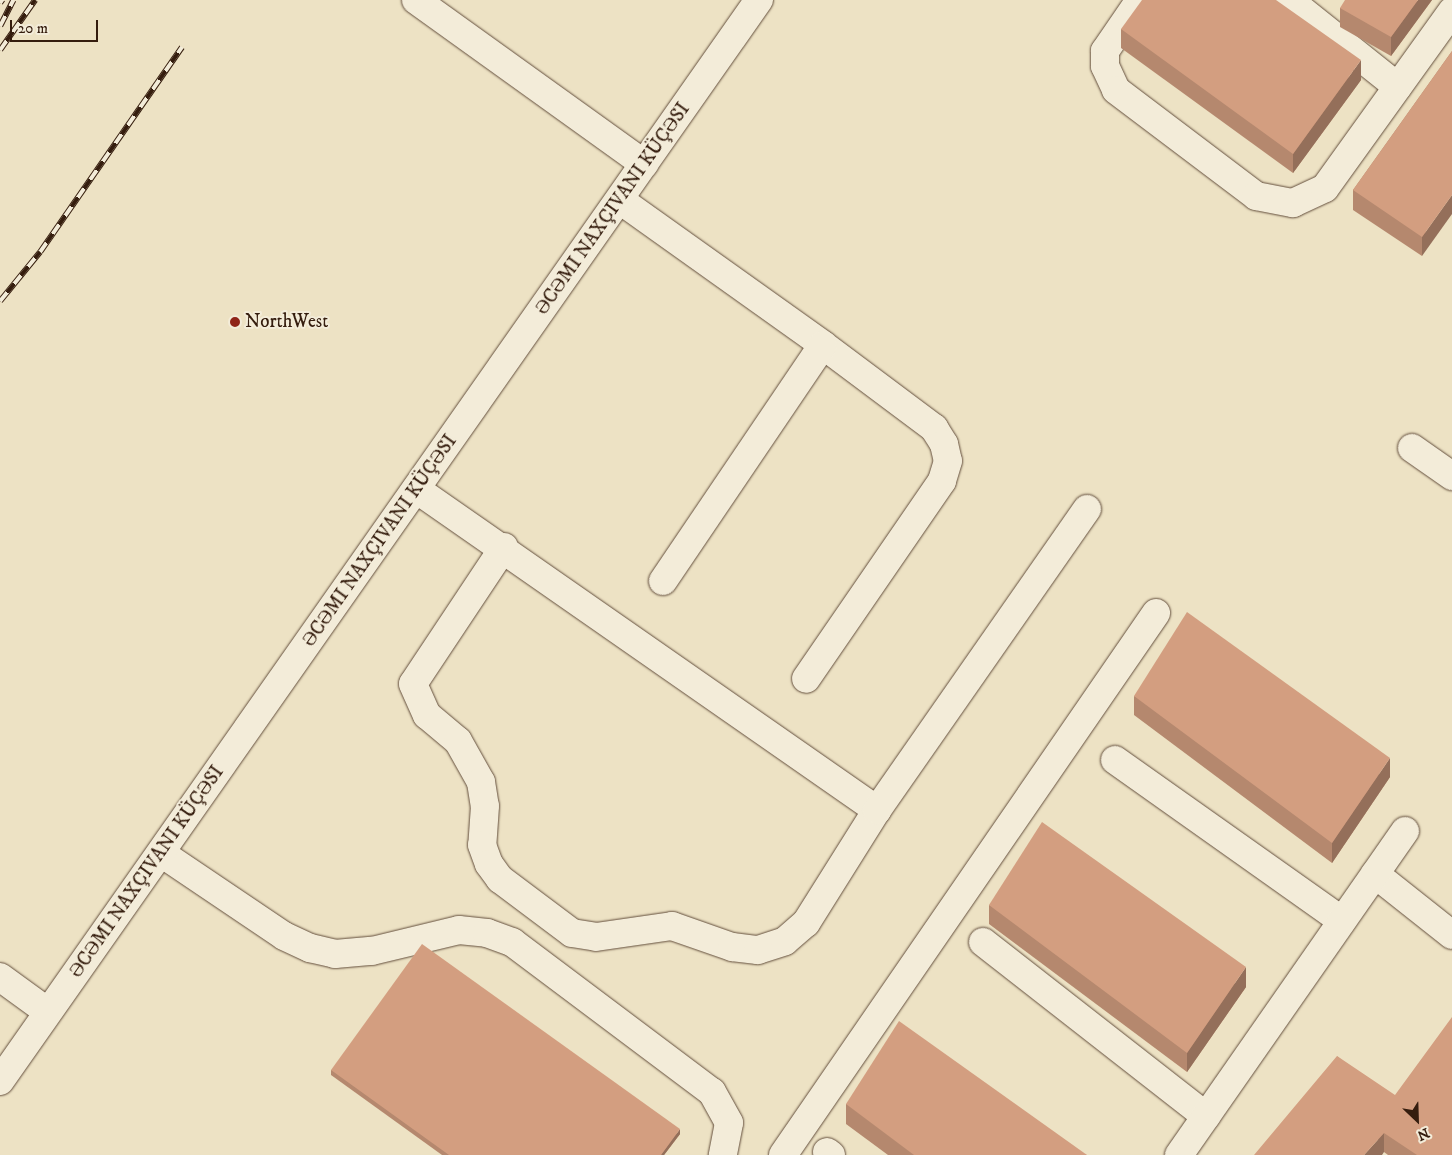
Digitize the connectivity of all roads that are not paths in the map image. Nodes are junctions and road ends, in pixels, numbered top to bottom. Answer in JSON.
{"nodes":[{"id":1,"x":416,"y":0,"type":"edge"},
{"id":2,"x":759,"y":0,"type":"edge"},
{"id":3,"x":1140,"y":0,"type":"edge"},
{"id":4,"x":1289,"y":0,"type":"edge"},
{"id":5,"x":1452,"y":11,"type":"edge"},
{"id":6,"x":1398,"y":87,"type":"junction"},
{"id":7,"x":644,"y":164,"type":"junction"},
{"id":8,"x":620,"y":200,"type":"junction"},
{"id":9,"x":823,"y":344,"type":"junction"},
{"id":10,"x":1412,"y":448,"type":"dead end"},
{"id":11,"x":1452,"y":476,"type":"edge"},
{"id":12,"x":416,"y":490,"type":"junction"},
{"id":13,"x":1087,"y":509,"type":"dead end"},
{"id":14,"x":504,"y":547,"type":"junction"},
{"id":15,"x":663,"y":581,"type":"dead end"},
{"id":16,"x":1156,"y":613,"type":"dead end"},
{"id":17,"x":806,"y":679,"type":"dead end"},
{"id":18,"x":1115,"y":760,"type":"dead end"},
{"id":19,"x":877,"y":810,"type":"junction"},
{"id":20,"x":1405,"y":831,"type":"dead end"},
{"id":21,"x":161,"y":853,"type":"junction"},
{"id":22,"x":1375,"y":874,"type":"junction"},
{"id":23,"x":1342,"y":921,"type":"junction"},
{"id":24,"x":1452,"y":935,"type":"edge"},
{"id":25,"x":983,"y":942,"type":"dead end"},
{"id":26,"x":0,"y":977,"type":"edge"},
{"id":27,"x":48,"y":1012,"type":"junction"},
{"id":28,"x":0,"y":1081,"type":"edge"},
{"id":29,"x":1206,"y":1116,"type":"junction"},
{"id":30,"x":723,"y":1155,"type":"edge"},
{"id":31,"x":784,"y":1155,"type":"edge"},
{"id":32,"x":1178,"y":1155,"type":"edge"}],
"edges":[{"from":1,"to":7,"type":"street"},
{"from":2,"to":7,"type":"street","name":"ƏCƏMI NAXÇIVANI KÜÇƏSI"},
{"from":3,"to":6,"type":"street"},
{"from":4,"to":6,"type":"street"},
{"from":5,"to":6,"type":"street"},
{"from":7,"to":8,"type":"street","name":"ƏCƏMI NAXÇIVANI KÜÇƏSI"},
{"from":8,"to":9,"type":"street"},
{"from":8,"to":12,"type":"street","name":"ƏCƏMI NAXÇIVANI KÜÇƏSI"},
{"from":9,"to":15,"type":"street"},
{"from":9,"to":17,"type":"street"},
{"from":10,"to":11,"type":"street"},
{"from":12,"to":14,"type":"street"},
{"from":12,"to":21,"type":"street","name":"ƏCƏMI NAXÇIVANI KÜÇƏSI"},
{"from":13,"to":19,"type":"street"},
{"from":14,"to":19,"type":"street"},
{"from":14,"to":19,"type":"street"},
{"from":16,"to":31,"type":"street"},
{"from":18,"to":23,"type":"street"},
{"from":20,"to":22,"type":"street"},
{"from":21,"to":27,"type":"street","name":"ƏCƏMI NAXÇIVANI KÜÇƏSI"},
{"from":21,"to":30,"type":"street"},
{"from":22,"to":23,"type":"street"},
{"from":22,"to":24,"type":"street"},
{"from":23,"to":29,"type":"street"},
{"from":25,"to":29,"type":"street"},
{"from":26,"to":27,"type":"street"},
{"from":27,"to":28,"type":"street","name":"ƏCƏMI NAXÇIVANI KÜÇƏSI"},
{"from":29,"to":32,"type":"street"}]}
